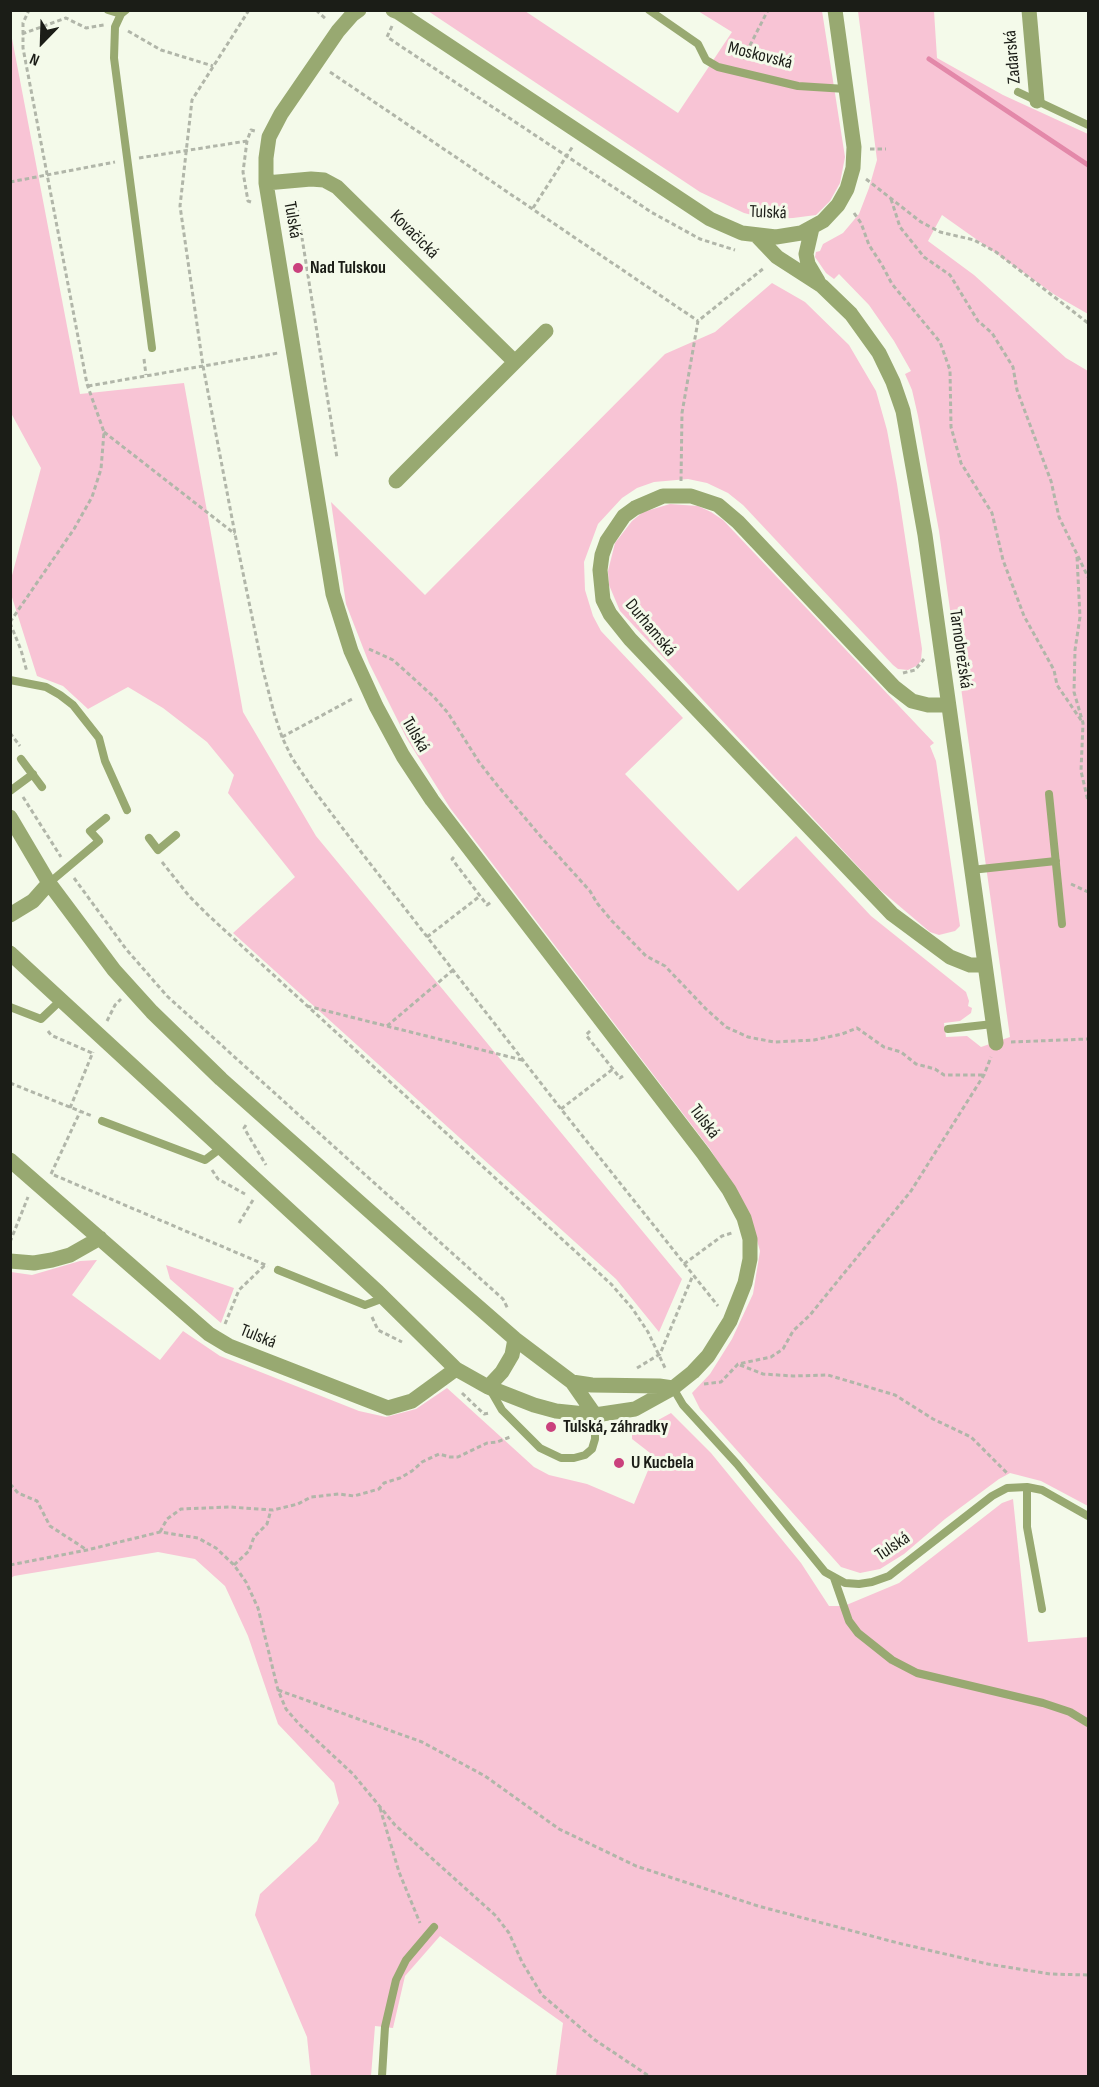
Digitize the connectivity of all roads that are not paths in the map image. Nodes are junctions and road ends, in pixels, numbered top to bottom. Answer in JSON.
{"nodes":[{"id":1,"x":108,"y":10,"type":"edge"},
{"id":2,"x":359,"y":10,"type":"edge"},
{"id":3,"x":649,"y":10,"type":"edge"},
{"id":4,"x":835,"y":10,"type":"edge"},
{"id":5,"x":1029,"y":10,"type":"edge"},
{"id":6,"x":395,"y":11,"type":"edge"},
{"id":7,"x":123,"y":12,"type":"edge"},
{"id":8,"x":846,"y":89,"type":"junction"},
{"id":9,"x":1018,"y":92,"type":"dead end"},
{"id":10,"x":1037,"y":101,"type":"junction"},
{"id":11,"x":1089,"y":125,"type":"edge"},
{"id":12,"x":266,"y":183,"type":"junction"},
{"id":13,"x":812,"y":228,"type":"junction"},
{"id":14,"x":756,"y":235,"type":"junction"},
{"id":15,"x":822,"y":286,"type":"junction"},
{"id":16,"x":546,"y":332,"type":"dead end"},
{"id":17,"x":152,"y":348,"type":"dead end"},
{"id":18,"x":515,"y":362,"type":"junction"},
{"id":19,"x":396,"y":481,"type":"dead end"},
{"id":20,"x":10,"y":680,"type":"edge"},
{"id":21,"x":948,"y":705,"type":"junction"},
{"id":22,"x":21,"y":759,"type":"dead end"},
{"id":23,"x":33,"y":774,"type":"junction"},
{"id":24,"x":42,"y":787,"type":"dead end"},
{"id":25,"x":13,"y":789,"type":"edge"},
{"id":26,"x":1049,"y":794,"type":"dead end"},
{"id":27,"x":127,"y":810,"type":"dead end"},
{"id":28,"x":10,"y":817,"type":"edge"},
{"id":29,"x":106,"y":818,"type":"dead end"},
{"id":30,"x":176,"y":835,"type":"dead end"},
{"id":31,"x":149,"y":838,"type":"dead end"},
{"id":32,"x":1056,"y":861,"type":"junction"},
{"id":33,"x":971,"y":870,"type":"junction"},
{"id":34,"x":49,"y":883,"type":"junction"},
{"id":35,"x":10,"y":915,"type":"edge"},
{"id":36,"x":1062,"y":924,"type":"dead end"},
{"id":37,"x":10,"y":953,"type":"edge"},
{"id":38,"x":984,"y":965,"type":"junction"},
{"id":39,"x":61,"y":1000,"type":"junction"},
{"id":40,"x":10,"y":1007,"type":"edge"},
{"id":41,"x":993,"y":1024,"type":"junction"},
{"id":42,"x":948,"y":1029,"type":"dead end"},
{"id":43,"x":996,"y":1043,"type":"road end"},
{"id":44,"x":102,"y":1120,"type":"road end"},
{"id":45,"x":221,"y":1148,"type":"junction"},
{"id":46,"x":10,"y":1160,"type":"edge"},
{"id":47,"x":100,"y":1238,"type":"junction"},
{"id":48,"x":10,"y":1261,"type":"edge"},
{"id":49,"x":278,"y":1270,"type":"road end"},
{"id":50,"x":384,"y":1298,"type":"junction"},
{"id":51,"x":515,"y":1339,"type":"junction"},
{"id":52,"x":456,"y":1369,"type":"junction"},
{"id":53,"x":572,"y":1382,"type":"junction"},
{"id":54,"x":488,"y":1387,"type":"junction"},
{"id":55,"x":673,"y":1388,"type":"junction"},
{"id":56,"x":595,"y":1415,"type":"junction"},
{"id":57,"x":1027,"y":1487,"type":"junction"},
{"id":58,"x":1089,"y":1516,"type":"edge"},
{"id":59,"x":834,"y":1578,"type":"junction"},
{"id":60,"x":1042,"y":1609,"type":"dead end"},
{"id":61,"x":1089,"y":1722,"type":"edge"},
{"id":62,"x":434,"y":1927,"type":"dead end"},
{"id":63,"x":382,"y":2076,"type":"edge"}],
"edges":[{"from":1,"to":7,"type":"lane"},
{"from":2,"to":12,"type":"street","name":"Tulská"},
{"from":3,"to":8,"type":"lane","name":"Moskovská"},
{"from":4,"to":8,"type":"street"},
{"from":5,"to":10,"type":"street","name":"Zadarská"},
{"from":6,"to":14,"type":"street","name":"Tulská"},
{"from":7,"to":17,"type":"lane"},
{"from":8,"to":13,"type":"street","name":"Tulská"},
{"from":9,"to":10,"type":"lane"},
{"from":10,"to":11,"type":"lane"},
{"from":12,"to":18,"type":"street","name":"Kovačická"},
{"from":12,"to":55,"type":"street","name":"Tulská"},
{"from":13,"to":14,"type":"street","name":"Tulská"},
{"from":13,"to":15,"type":"street","name":"Tarnobrežská"},
{"from":14,"to":15,"type":"street","name":"Tarnobrežská"},
{"from":15,"to":21,"type":"street","name":"Tarnobrežská"},
{"from":16,"to":18,"type":"street"},
{"from":18,"to":19,"type":"street"},
{"from":20,"to":27,"type":"lane"},
{"from":21,"to":33,"type":"street","name":"Tarnobrežská"},
{"from":21,"to":38,"type":"street","name":"Durhamská"},
{"from":22,"to":23,"type":"lane"},
{"from":23,"to":24,"type":"lane"},
{"from":23,"to":25,"type":"lane"},
{"from":26,"to":32,"type":"lane"},
{"from":28,"to":34,"type":"street"},
{"from":29,"to":34,"type":"lane"},
{"from":30,"to":31,"type":"lane"},
{"from":32,"to":33,"type":"lane"},
{"from":32,"to":36,"type":"lane"},
{"from":33,"to":38,"type":"street","name":"Tarnobrežská"},
{"from":34,"to":35,"type":"street"},
{"from":34,"to":51,"type":"street"},
{"from":37,"to":39,"type":"street","name":"Tulská"},
{"from":38,"to":41,"type":"street","name":"Tarnobrežská"},
{"from":39,"to":40,"type":"lane"},
{"from":39,"to":45,"type":"street","name":"Tulská"},
{"from":41,"to":42,"type":"lane"},
{"from":41,"to":43,"type":"street","name":"Tarnobrežská"},
{"from":44,"to":45,"type":"lane"},
{"from":45,"to":50,"type":"street","name":"Tulská"},
{"from":46,"to":47,"type":"street","name":"Tulská"},
{"from":47,"to":48,"type":"street"},
{"from":47,"to":52,"type":"street","name":"Tulská"},
{"from":49,"to":50,"type":"lane"},
{"from":50,"to":52,"type":"street","name":"Tulská"},
{"from":51,"to":53,"type":"street"},
{"from":51,"to":54,"type":"street"},
{"from":52,"to":54,"type":"street","name":"Tulská"},
{"from":53,"to":55,"type":"street"},
{"from":53,"to":56,"type":"street"},
{"from":54,"to":56,"type":"street","name":"Tulská"},
{"from":54,"to":56,"type":"lane","name":"Tulská"},
{"from":55,"to":56,"type":"street","name":"Tulská"},
{"from":55,"to":59,"type":"lane"},
{"from":57,"to":58,"type":"lane"},
{"from":57,"to":59,"type":"lane","name":"Tulská"},
{"from":57,"to":60,"type":"lane"},
{"from":59,"to":61,"type":"lane"},
{"from":62,"to":63,"type":"lane"}]}
